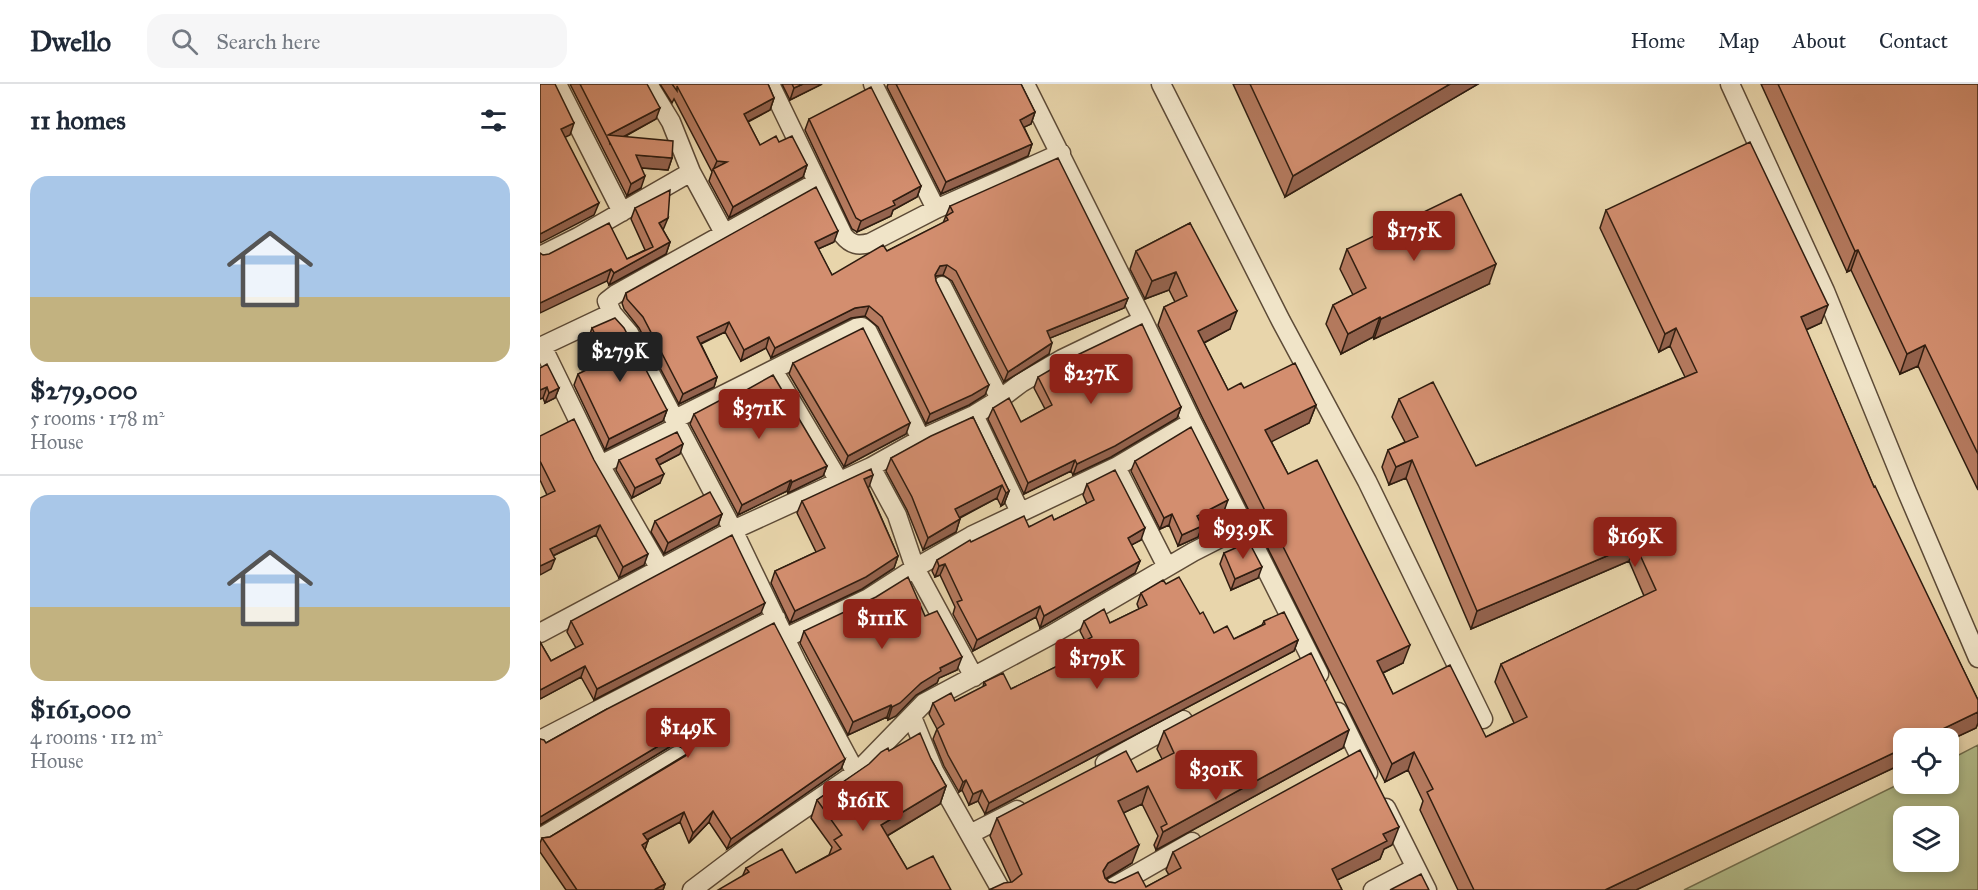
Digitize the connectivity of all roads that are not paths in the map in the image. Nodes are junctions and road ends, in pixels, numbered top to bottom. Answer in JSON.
{"nodes":[{"id":1,"x":557,"y":84,"type":"edge"},
{"id":2,"x":648,"y":84,"type":"edge"},
{"id":3,"x":770,"y":84,"type":"edge"},
{"id":4,"x":873,"y":84,"type":"edge"},
{"id":5,"x":1025,"y":84,"type":"edge"},
{"id":6,"x":1161,"y":84,"type":"edge"},
{"id":7,"x":1731,"y":84,"type":"edge"},
{"id":8,"x":1061,"y":153,"type":"junction"},
{"id":9,"x":691,"y":172,"type":"junction"},
{"id":10,"x":817,"y":182,"type":"junction"},
{"id":11,"x":936,"y":209,"type":"junction"},
{"id":12,"x":622,"y":212,"type":"junction"},
{"id":13,"x":724,"y":233,"type":"junction"},
{"id":14,"x":540,"y":256,"type":"edge"},
{"id":15,"x":942,"y":286,"type":"dead end"},
{"id":16,"x":612,"y":313,"type":"junction"},
{"id":17,"x":1143,"y":320,"type":"junction"},
{"id":18,"x":541,"y":346,"type":"edge"},
{"id":19,"x":773,"y":370,"type":"junction"},
{"id":20,"x":1000,"y":399,"type":"junction"},
{"id":21,"x":974,"y":415,"type":"junction"},
{"id":22,"x":1192,"y":422,"type":"junction"},
{"id":23,"x":676,"y":423,"type":"junction"},
{"id":24,"x":921,"y":439,"type":"junction"},
{"id":25,"x":600,"y":465,"type":"junction"},
{"id":26,"x":871,"y":467,"type":"junction"},
{"id":27,"x":1116,"y":468,"type":"junction"},
{"id":28,"x":838,"y":481,"type":"junction"},
{"id":29,"x":1020,"y":512,"type":"junction"},
{"id":30,"x":1244,"y":526,"type":"junction"},
{"id":31,"x":733,"y":530,"type":"junction"},
{"id":32,"x":1167,"y":567,"type":"junction"},
{"id":33,"x":915,"y":568,"type":"junction"},
{"id":34,"x":660,"y":569,"type":"junction"},
{"id":35,"x":776,"y":618,"type":"junction"},
{"id":36,"x":540,"y":633,"type":"edge"},
{"id":37,"x":785,"y":638,"type":"junction"},
{"id":38,"x":1978,"y":658,"type":"edge"},
{"id":39,"x":974,"y":677,"type":"junction"},
{"id":40,"x":1195,"y":714,"type":"edge"},
{"id":41,"x":912,"y":717,"type":"junction"},
{"id":42,"x":1483,"y":718,"type":"dead end"},
{"id":43,"x":540,"y":740,"type":"edge"},
{"id":44,"x":1357,"y":753,"type":"junction"},
{"id":45,"x":677,"y":756,"type":"dead end"},
{"id":46,"x":1338,"y":763,"type":"edge"},
{"id":47,"x":856,"y":772,"type":"junction"},
{"id":48,"x":1085,"y":774,"type":"edge"},
{"id":49,"x":1036,"y":800,"type":"edge"},
{"id":50,"x":1208,"y":833,"type":"edge"},
{"id":51,"x":970,"y":834,"type":"junction"},
{"id":52,"x":540,"y":838,"type":"edge"},
{"id":53,"x":1415,"y":868,"type":"junction"},
{"id":54,"x":692,"y":890,"type":"edge"},
{"id":55,"x":1001,"y":890,"type":"edge"},
{"id":56,"x":1108,"y":890,"type":"edge"},
{"id":57,"x":1373,"y":890,"type":"edge"},
{"id":58,"x":1427,"y":890,"type":"edge"}],
"edges":[{"from":1,"to":12,"type":"street"},
{"from":2,"to":9,"type":"street"},
{"from":3,"to":10,"type":"street"},
{"from":4,"to":11,"type":"street"},
{"from":5,"to":8,"type":"street"},
{"from":6,"to":42,"type":"street"},
{"from":7,"to":38,"type":"street"},
{"from":8,"to":11,"type":"street"},
{"from":8,"to":17,"type":"street"},
{"from":9,"to":12,"type":"street"},
{"from":9,"to":13,"type":"street"},
{"from":10,"to":11,"type":"street"},
{"from":10,"to":13,"type":"street"},
{"from":12,"to":14,"type":"street"},
{"from":13,"to":16,"type":"street"},
{"from":15,"to":20,"type":"street"},
{"from":16,"to":18,"type":"street"},
{"from":16,"to":23,"type":"street"},
{"from":17,"to":20,"type":"street"},
{"from":17,"to":22,"type":"street"},
{"from":18,"to":25,"type":"street"},
{"from":19,"to":23,"type":"street"},
{"from":19,"to":24,"type":"street"},
{"from":19,"to":28,"type":"street"},
{"from":20,"to":21,"type":"street"},
{"from":21,"to":24,"type":"street"},
{"from":21,"to":29,"type":"street"},
{"from":22,"to":27,"type":"street"},
{"from":22,"to":30,"type":"street"},
{"from":23,"to":25,"type":"street"},
{"from":23,"to":31,"type":"street"},
{"from":24,"to":26,"type":"street"},
{"from":25,"to":34,"type":"street"},
{"from":26,"to":28,"type":"street"},
{"from":26,"to":33,"type":"street"},
{"from":27,"to":29,"type":"street"},
{"from":27,"to":32,"type":"street"},
{"from":28,"to":31,"type":"street"},
{"from":29,"to":33,"type":"street"},
{"from":30,"to":32,"type":"street"},
{"from":30,"to":44,"type":"street"},
{"from":31,"to":34,"type":"street"},
{"from":31,"to":35,"type":"street"},
{"from":32,"to":39,"type":"street"},
{"from":33,"to":37,"type":"street"},
{"from":33,"to":39,"type":"street"},
{"from":34,"to":36,"type":"street"},
{"from":35,"to":37,"type":"street"},
{"from":35,"to":43,"type":"street"},
{"from":37,"to":47,"type":"street"},
{"from":39,"to":41,"type":"street"},
{"from":40,"to":48,"type":"street"},
{"from":41,"to":47,"type":"street"},
{"from":41,"to":51,"type":"street"},
{"from":44,"to":46,"type":"street"},
{"from":44,"to":53,"type":"street"},
{"from":45,"to":52,"type":"street"},
{"from":47,"to":54,"type":"street"},
{"from":49,"to":51,"type":"street"},
{"from":50,"to":56,"type":"street"},
{"from":51,"to":55,"type":"street"},
{"from":53,"to":57,"type":"street"},
{"from":53,"to":58,"type":"street"}]}
